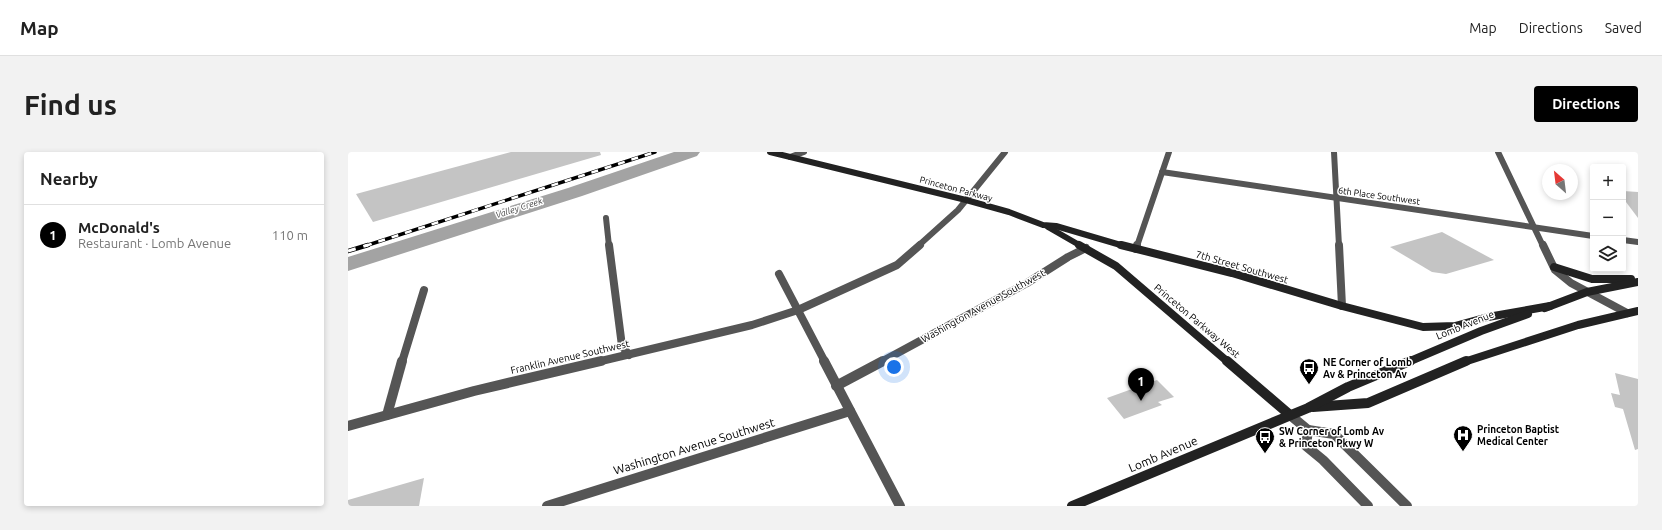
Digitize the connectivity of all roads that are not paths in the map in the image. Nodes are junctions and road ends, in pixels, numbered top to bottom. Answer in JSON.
{"nodes":[{"id":1,"x":770,"y":152,"type":"edge"},
{"id":2,"x":804,"y":152,"type":"edge"},
{"id":3,"x":1005,"y":152,"type":"edge"},
{"id":4,"x":1169,"y":152,"type":"edge"},
{"id":5,"x":1334,"y":152,"type":"edge"},
{"id":6,"x":1498,"y":152,"type":"edge"},
{"id":7,"x":790,"y":157,"type":"junction"},
{"id":8,"x":1162,"y":172,"type":"junction"},
{"id":9,"x":1337,"y":199,"type":"junction"},
{"id":10,"x":966,"y":200,"type":"junction"},
{"id":11,"x":606,"y":218,"type":"dead end"},
{"id":12,"x":1043,"y":225,"type":"junction"},
{"id":13,"x":1535,"y":228,"type":"junction"},
{"id":14,"x":1590,"y":236,"type":"edge"},
{"id":15,"x":1626,"y":240,"type":"edge"},
{"id":16,"x":1638,"y":242,"type":"edge"},
{"id":17,"x":1086,"y":248,"type":"junction"},
{"id":18,"x":1136,"y":249,"type":"junction"},
{"id":19,"x":1554,"y":266,"type":"junction"},
{"id":20,"x":779,"y":274,"type":"dead end"},
{"id":21,"x":1638,"y":279,"type":"edge"},
{"id":22,"x":1638,"y":282,"type":"edge"},
{"id":23,"x":424,"y":290,"type":"dead end"},
{"id":24,"x":1587,"y":292,"type":"junction"},
{"id":25,"x":1342,"y":306,"type":"junction"},
{"id":26,"x":1550,"y":306,"type":"junction"},
{"id":27,"x":798,"y":310,"type":"junction"},
{"id":28,"x":1638,"y":311,"type":"edge"},
{"id":29,"x":1627,"y":313,"type":"junction"},
{"id":30,"x":629,"y":355,"type":"junction"},
{"id":31,"x":836,"y":386,"type":"junction"},
{"id":32,"x":1308,"y":408,"type":"junction"},
{"id":33,"x":850,"y":411,"type":"junction"},
{"id":34,"x":1290,"y":415,"type":"junction"},
{"id":35,"x":387,"y":416,"type":"junction"},
{"id":36,"x":348,"y":426,"type":"edge"},
{"id":37,"x":1308,"y":430,"type":"junction"},
{"id":38,"x":547,"y":506,"type":"edge"},
{"id":39,"x":900,"y":506,"type":"edge"},
{"id":40,"x":1072,"y":506,"type":"edge"},
{"id":41,"x":1368,"y":506,"type":"edge"},
{"id":42,"x":1407,"y":506,"type":"edge"}],
"edges":[{"from":1,"to":7,"type":"main road","name":"Princeton Parkway"},
{"from":2,"to":7,"type":"street"},
{"from":3,"to":10,"type":"street","name":"Franklin Avenue Southwest"},
{"from":4,"to":8,"type":"street"},
{"from":5,"to":9,"type":"street"},
{"from":6,"to":13,"type":"street"},
{"from":7,"to":10,"type":"main road","name":"Princeton Parkway"},
{"from":8,"to":9,"type":"street","name":"6th Place Southwest"},
{"from":8,"to":18,"type":"street"},
{"from":9,"to":13,"type":"street","name":"6th Place Southwest"},
{"from":9,"to":25,"type":"street"},
{"from":10,"to":12,"type":"main road","name":"Princeton Parkway"},
{"from":10,"to":27,"type":"street","name":"Franklin Avenue Southwest"},
{"from":11,"to":30,"type":"street"},
{"from":12,"to":17,"type":"main road"},
{"from":12,"to":18,"type":"main road","name":"Princeton Parkway"},
{"from":13,"to":14,"type":"street","name":"6th Place Southwest"},
{"from":13,"to":19,"type":"street"},
{"from":15,"to":16,"type":"street"},
{"from":17,"to":31,"type":"street","name":"Washington Avenue Southwest"},
{"from":17,"to":34,"type":"main road","name":"Princeton Parkway West"},
{"from":18,"to":25,"type":"main road","name":"7th Street Southwest"},
{"from":19,"to":21,"type":"main road"},
{"from":19,"to":24,"type":"street"},
{"from":20,"to":27,"type":"street"},
{"from":22,"to":24,"type":"main road","name":"Lomb Avenue"},
{"from":23,"to":35,"type":"street"},
{"from":24,"to":26,"type":"main road","name":"Lomb Avenue"},
{"from":24,"to":29,"type":"street"},
{"from":25,"to":26,"type":"main road","name":"7th Street Southwest"},
{"from":26,"to":32,"type":"main road","name":"Lomb Avenue"},
{"from":27,"to":30,"type":"street","name":"Franklin Avenue Southwest"},
{"from":27,"to":31,"type":"street"},
{"from":28,"to":29,"type":"main road","name":"Lomb Avenue"},
{"from":29,"to":32,"type":"main road","name":"Lomb Avenue"},
{"from":30,"to":35,"type":"street","name":"Franklin Avenue Southwest"},
{"from":31,"to":33,"type":"street"},
{"from":32,"to":34,"type":"main road","name":"Lomb Avenue"},
{"from":33,"to":38,"type":"street","name":"Washington Avenue Southwest"},
{"from":33,"to":39,"type":"street"},
{"from":34,"to":37,"type":"street"},
{"from":34,"to":40,"type":"main road","name":"Lomb Avenue"},
{"from":35,"to":36,"type":"street","name":"Franklin Avenue Southwest"},
{"from":37,"to":41,"type":"street"},
{"from":37,"to":42,"type":"street"}]}
